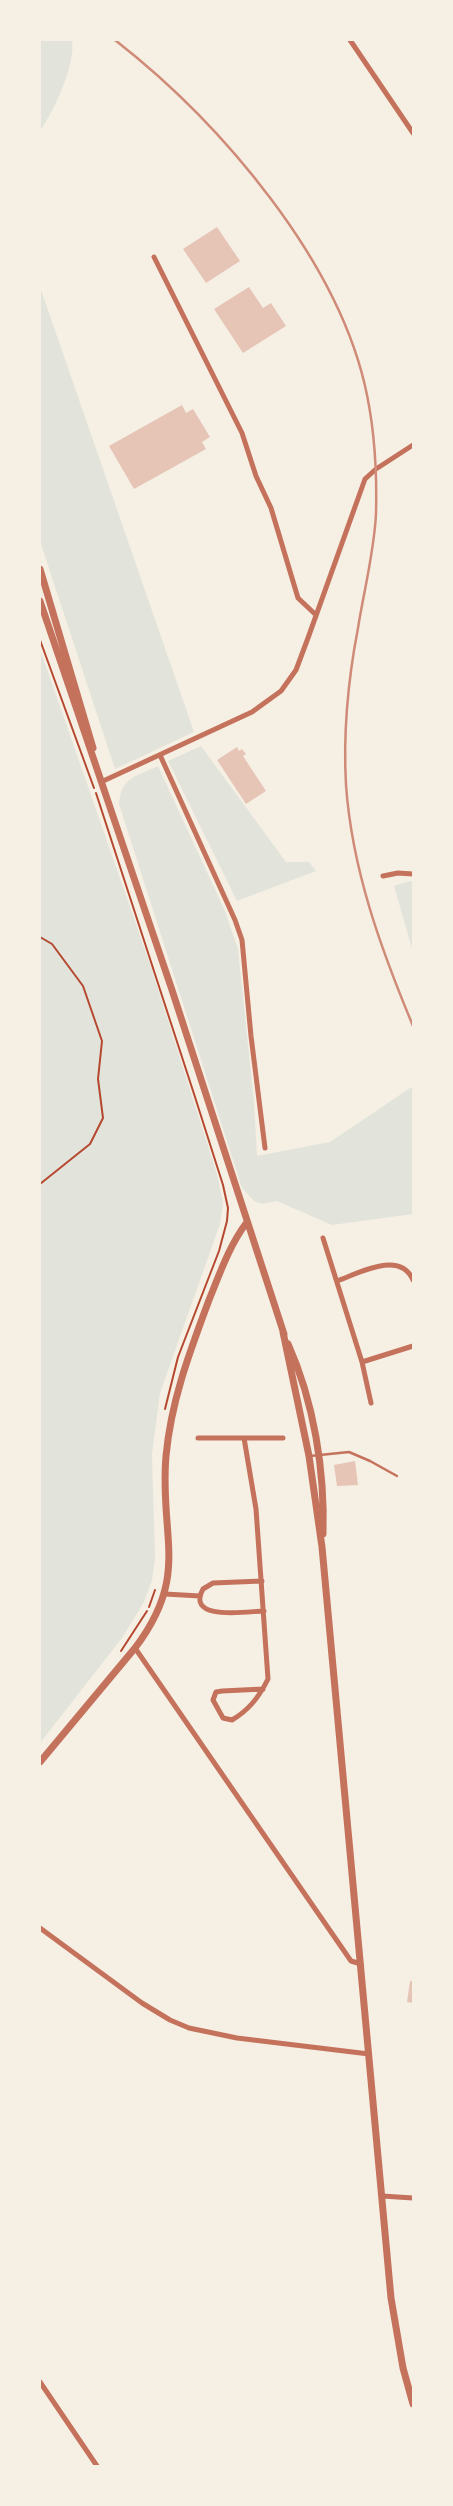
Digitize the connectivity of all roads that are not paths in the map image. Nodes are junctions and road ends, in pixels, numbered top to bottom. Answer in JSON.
{"nodes":[{"id":1,"x":350,"y":40,"type":"edge"},
{"id":2,"x":413,"y":133,"type":"edge"},
{"id":3,"x":154,"y":257,"type":"dead end"},
{"id":4,"x":413,"y":445,"type":"edge"},
{"id":5,"x":40,"y":570,"type":"edge"},
{"id":6,"x":40,"y":601,"type":"edge"},
{"id":7,"x":316,"y":614,"type":"junction"},
{"id":8,"x":160,"y":754,"type":"junction"},
{"id":9,"x":101,"y":782,"type":"junction"},
{"id":10,"x":413,"y":874,"type":"edge"},
{"id":11,"x":383,"y":876,"type":"dead end"},
{"id":12,"x":265,"y":1148,"type":"dead end"},
{"id":13,"x":247,"y":1222,"type":"junction"},
{"id":14,"x":323,"y":1238,"type":"dead end"},
{"id":15,"x":337,"y":1280,"type":"junction"},
{"id":16,"x":413,"y":1280,"type":"edge"},
{"id":17,"x":283,"y":1332,"type":"junction"},
{"id":18,"x":413,"y":1346,"type":"edge"},
{"id":19,"x":362,"y":1362,"type":"junction"},
{"id":20,"x":371,"y":1403,"type":"dead end"},
{"id":21,"x":198,"y":1438,"type":"dead end"},
{"id":22,"x":244,"y":1438,"type":"junction"},
{"id":23,"x":283,"y":1438,"type":"dead end"},
{"id":24,"x":317,"y":1455,"type":"junction"},
{"id":25,"x":309,"y":1456,"type":"junction"},
{"id":26,"x":397,"y":1476,"type":"dead end"},
{"id":27,"x":322,"y":1547,"type":"junction"},
{"id":28,"x":262,"y":1581,"type":"junction"},
{"id":29,"x":165,"y":1594,"type":"junction"},
{"id":30,"x":200,"y":1596,"type":"junction"},
{"id":31,"x":264,"y":1611,"type":"junction"},
{"id":32,"x":135,"y":1648,"type":"junction"},
{"id":33,"x":263,"y":1689,"type":"junction"},
{"id":34,"x":40,"y":1762,"type":"edge"},
{"id":35,"x":40,"y":1928,"type":"edge"},
{"id":36,"x":360,"y":1964,"type":"junction"},
{"id":37,"x":369,"y":2054,"type":"junction"},
{"id":38,"x":382,"y":2196,"type":"junction"},
{"id":39,"x":413,"y":2198,"type":"edge"},
{"id":40,"x":40,"y":2382,"type":"edge"},
{"id":41,"x":413,"y":2404,"type":"edge"},
{"id":42,"x":97,"y":2466,"type":"edge"}],
"edges":[{"from":1,"to":2,"type":"street"},
{"from":3,"to":7,"type":"street"},
{"from":4,"to":7,"type":"street"},
{"from":5,"to":9,"type":"street"},
{"from":6,"to":9,"type":"street"},
{"from":7,"to":8,"type":"street"},
{"from":8,"to":9,"type":"street"},
{"from":8,"to":12,"type":"street"},
{"from":9,"to":13,"type":"street"},
{"from":10,"to":11,"type":"street"},
{"from":13,"to":17,"type":"street"},
{"from":13,"to":29,"type":"street"},
{"from":14,"to":15,"type":"street"},
{"from":15,"to":16,"type":"street"},
{"from":15,"to":19,"type":"street"},
{"from":17,"to":24,"type":"street"},
{"from":17,"to":25,"type":"street"},
{"from":18,"to":19,"type":"street"},
{"from":19,"to":20,"type":"street"},
{"from":21,"to":22,"type":"street"},
{"from":22,"to":23,"type":"street"},
{"from":22,"to":28,"type":"street"},
{"from":24,"to":25,"type":"lane"},
{"from":24,"to":26,"type":"lane"},
{"from":24,"to":27,"type":"street"},
{"from":25,"to":27,"type":"street"},
{"from":27,"to":36,"type":"street"},
{"from":28,"to":30,"type":"street"},
{"from":28,"to":31,"type":"street"},
{"from":29,"to":30,"type":"street"},
{"from":29,"to":32,"type":"street"},
{"from":30,"to":31,"type":"street"},
{"from":31,"to":33,"type":"street"},
{"from":32,"to":34,"type":"street"},
{"from":32,"to":36,"type":"street"},
{"from":33,"to":33,"type":"street"},
{"from":35,"to":37,"type":"street"},
{"from":36,"to":37,"type":"street"},
{"from":37,"to":38,"type":"street"},
{"from":38,"to":39,"type":"street"},
{"from":38,"to":41,"type":"street"},
{"from":40,"to":42,"type":"street"}]}
